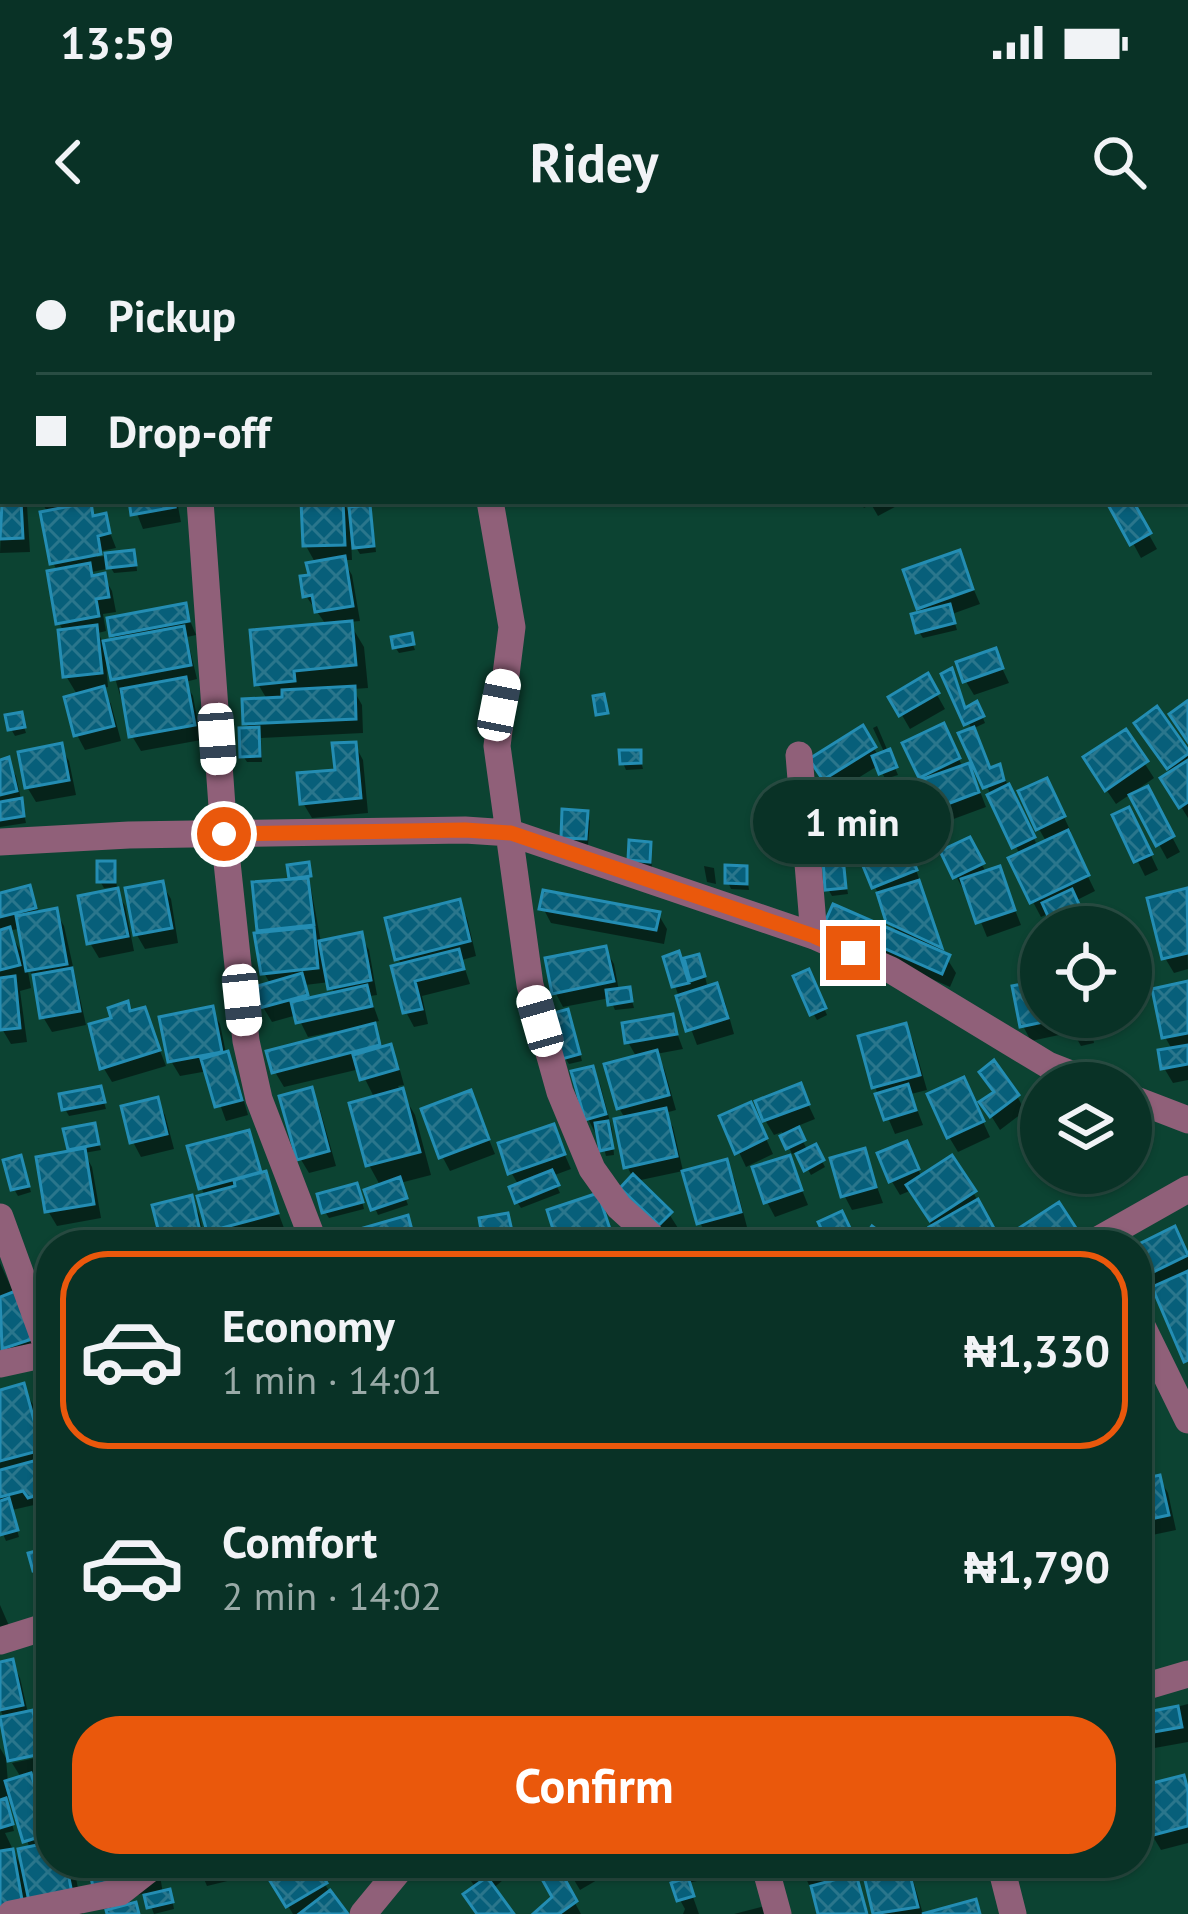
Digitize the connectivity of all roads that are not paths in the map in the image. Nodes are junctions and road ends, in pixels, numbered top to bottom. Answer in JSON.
{"nodes":[{"id":1,"x":200,"y":504,"type":"edge"},
{"id":2,"x":491,"y":504,"type":"edge"},
{"id":3,"x":799,"y":755,"type":"dead end"},
{"id":4,"x":511,"y":833,"type":"junction"},
{"id":5,"x":224,"y":834,"type":"junction"},
{"id":6,"x":0,"y":842,"type":"edge"},
{"id":7,"x":814,"y":936,"type":"junction"},
{"id":8,"x":1043,"y":1062,"type":"edge"},
{"id":9,"x":1152,"y":1106,"type":"edge"},
{"id":10,"x":1188,"y":1120,"type":"edge"},
{"id":11,"x":1188,"y":1189,"type":"edge"},
{"id":12,"x":0,"y":1216,"type":"edge"},
{"id":13,"x":309,"y":1230,"type":"edge"},
{"id":14,"x":645,"y":1230,"type":"edge"},
{"id":15,"x":1119,"y":1230,"type":"edge"},
{"id":16,"x":36,"y":1317,"type":"edge"},
{"id":17,"x":1152,"y":1347,"type":"edge"},
{"id":18,"x":36,"y":1358,"type":"edge"},
{"id":19,"x":0,"y":1364,"type":"edge"},
{"id":20,"x":1188,"y":1420,"type":"edge"},
{"id":21,"x":36,"y":1630,"type":"edge"},
{"id":22,"x":0,"y":1641,"type":"edge"},
{"id":23,"x":1188,"y":1674,"type":"edge"},
{"id":24,"x":1152,"y":1685,"type":"edge"},
{"id":25,"x":138,"y":1878,"type":"edge"},
{"id":26,"x":393,"y":1878,"type":"edge"},
{"id":27,"x":768,"y":1878,"type":"edge"},
{"id":28,"x":1004,"y":1878,"type":"edge"},
{"id":29,"x":11,"y":1914,"type":"edge"},
{"id":30,"x":363,"y":1914,"type":"edge"},
{"id":31,"x":778,"y":1914,"type":"edge"},
{"id":32,"x":1013,"y":1914,"type":"edge"}],
"edges":[{"from":1,"to":5,"type":"street"},
{"from":2,"to":4,"type":"street"},
{"from":3,"to":7,"type":"street"},
{"from":4,"to":5,"type":"street"},
{"from":4,"to":7,"type":"street"},
{"from":4,"to":14,"type":"street"},
{"from":5,"to":6,"type":"street"},
{"from":5,"to":13,"type":"street"},
{"from":7,"to":8,"type":"street"},
{"from":9,"to":10,"type":"street"},
{"from":11,"to":15,"type":"street"},
{"from":12,"to":16,"type":"street"},
{"from":17,"to":20,"type":"street"},
{"from":18,"to":19,"type":"street"},
{"from":21,"to":22,"type":"street"},
{"from":23,"to":24,"type":"street"},
{"from":25,"to":29,"type":"street"},
{"from":26,"to":30,"type":"street"},
{"from":27,"to":31,"type":"street"},
{"from":28,"to":32,"type":"street"}]}
